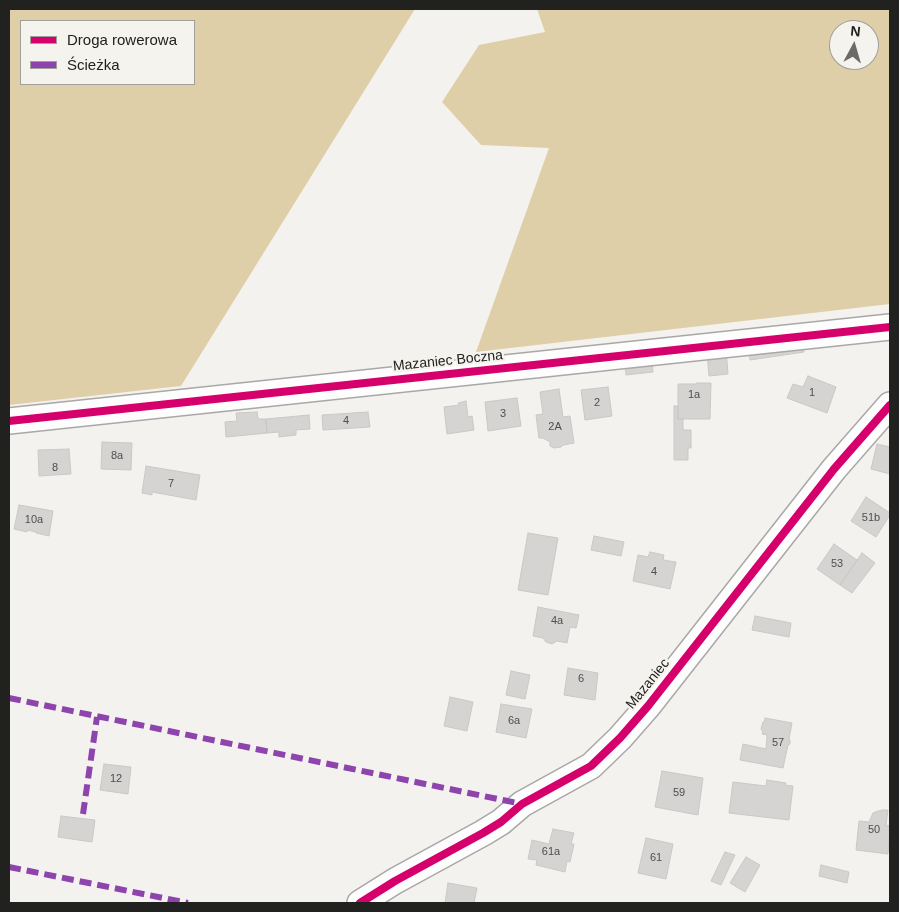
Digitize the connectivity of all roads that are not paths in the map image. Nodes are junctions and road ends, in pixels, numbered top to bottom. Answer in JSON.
{"nodes":[{"id":1,"x":890,"y":327,"type":"edge"},
{"id":2,"x":890,"y":405,"type":"edge"},
{"id":3,"x":9,"y":421,"type":"edge"},
{"id":4,"x":882,"y":426,"type":"edge"},
{"id":5,"x":360,"y":903,"type":"edge"}],
"edges":[{"from":1,"to":3,"type":"street","name":"Mazaniec Boczna"},
{"from":2,"to":4,"type":"street","name":"Mazaniec"},
{"from":4,"to":5,"type":"street","name":"Mazaniec"}]}
